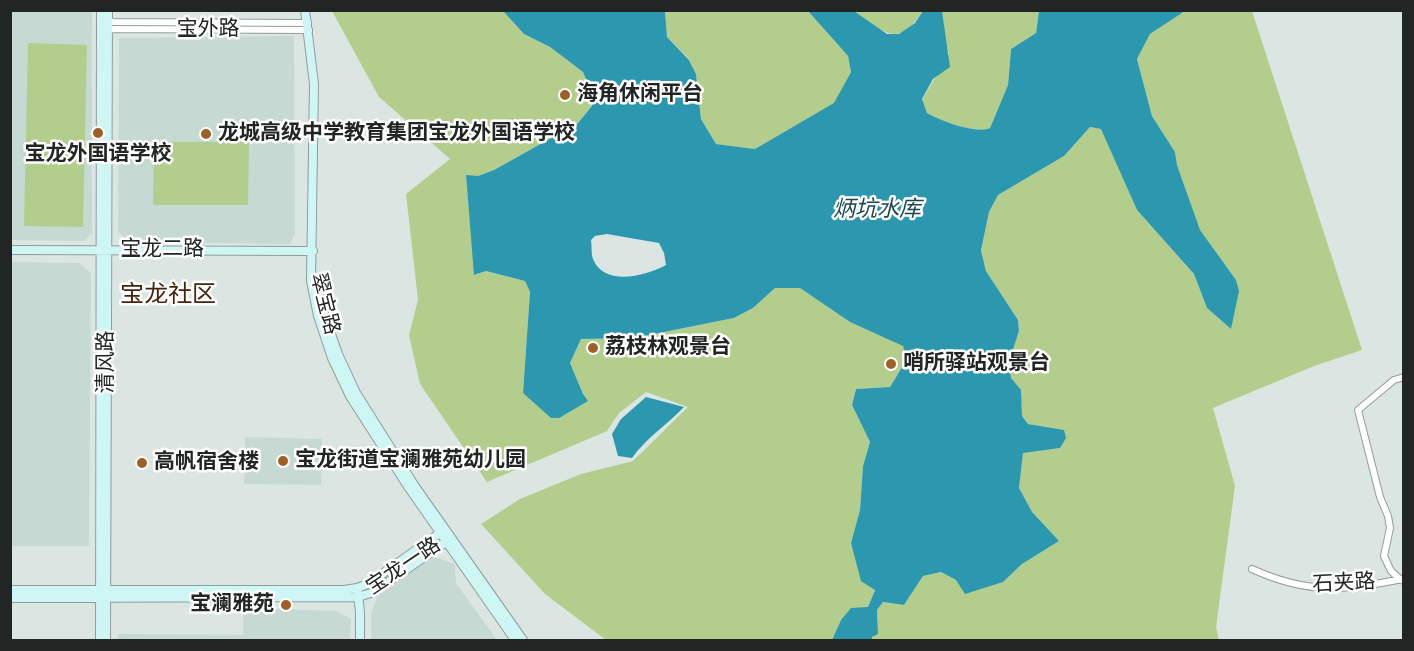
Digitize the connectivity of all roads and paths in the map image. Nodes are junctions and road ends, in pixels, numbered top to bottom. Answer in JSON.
{"nodes":[{"id":1,"x":101,"y":10,"type":"edge"},
{"id":2,"x":305,"y":10,"type":"edge"},
{"id":3,"x":108,"y":15,"type":"edge"},
{"id":4,"x":308,"y":27,"type":"junction"},
{"id":5,"x":108,"y":31,"type":"junction"},
{"id":6,"x":10,"y":250,"type":"edge"},
{"id":7,"x":104,"y":250,"type":"junction"},
{"id":8,"x":313,"y":251,"type":"junction"},
{"id":9,"x":1404,"y":376,"type":"edge"},
{"id":10,"x":445,"y":536,"type":"junction"},
{"id":11,"x":1252,"y":569,"type":"dead end"},
{"id":12,"x":1402,"y":579,"type":"edge"},
{"id":13,"x":10,"y":590,"type":"edge"},
{"id":14,"x":357,"y":593,"type":"junction"},
{"id":15,"x":103,"y":594,"type":"junction"},
{"id":16,"x":10,"y":598,"type":"edge"},
{"id":17,"x":100,"y":640,"type":"edge"},
{"id":18,"x":106,"y":640,"type":"edge"},
{"id":19,"x":360,"y":640,"type":"edge"},
{"id":20,"x":515,"y":640,"type":"edge"},
{"id":21,"x":523,"y":640,"type":"edge"}],
"edges":[{"from":1,"to":7,"type":"street","name":"清风路"},
{"from":2,"to":4,"type":"street","name":"翠宝路"},
{"from":3,"to":4,"type":"street","name":"宝外路"},
{"from":3,"to":5,"type":"street","name":"清风路"},
{"from":4,"to":5,"type":"street","name":"宝外路"},
{"from":4,"to":8,"type":"street","name":"翠宝路"},
{"from":5,"to":7,"type":"street","name":"清风路"},
{"from":6,"to":7,"type":"street","name":"宝龙二路"},
{"from":7,"to":8,"type":"street","name":"宝龙二路"},
{"from":7,"to":15,"type":"street","name":"清风路"},
{"from":8,"to":10,"type":"street","name":"翠宝路"},
{"from":9,"to":12,"type":"street"},
{"from":10,"to":14,"type":"street","name":"宝龙一路"},
{"from":10,"to":20,"type":"street","name":"翠宝路"},
{"from":10,"to":21,"type":"street","name":"翠宝路"},
{"from":11,"to":12,"type":"street","name":"石夹路"},
{"from":13,"to":15,"type":"street","name":"宝龙一路"},
{"from":14,"to":15,"type":"street","name":"宝龙一路"},
{"from":14,"to":19,"type":"street"},
{"from":15,"to":16,"type":"street","name":"宝龙一路"},
{"from":15,"to":17,"type":"street","name":"清风路"},
{"from":15,"to":18,"type":"street","name":"清风路"}]}
